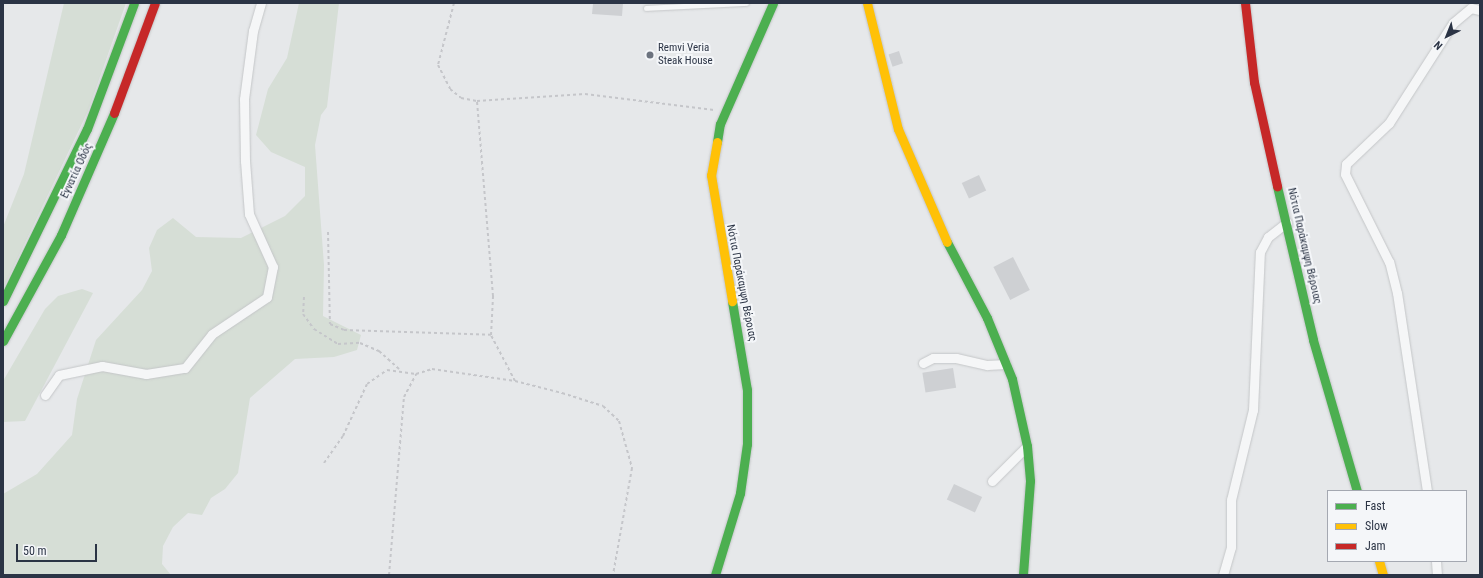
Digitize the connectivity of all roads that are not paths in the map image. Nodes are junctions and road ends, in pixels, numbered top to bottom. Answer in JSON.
{"nodes":[{"id":1,"x":134,"y":3,"type":"edge"},
{"id":2,"x":155,"y":3,"type":"edge"},
{"id":3,"x":261,"y":3,"type":"edge"},
{"id":4,"x":746,"y":3,"type":"edge"},
{"id":5,"x":773,"y":3,"type":"edge"},
{"id":6,"x":867,"y":3,"type":"edge"},
{"id":7,"x":1245,"y":3,"type":"edge"},
{"id":8,"x":646,"y":8,"type":"dead end"},
{"id":9,"x":1480,"y":10,"type":"edge"},
{"id":10,"x":1287,"y":222,"type":"junction"},
{"id":11,"x":3,"y":301,"type":"edge"},
{"id":12,"x":3,"y":341,"type":"edge"},
{"id":13,"x":923,"y":363,"type":"dead end"},
{"id":14,"x":1006,"y":364,"type":"junction"},
{"id":15,"x":45,"y":396,"type":"dead end"},
{"id":16,"x":1027,"y":446,"type":"junction"},
{"id":17,"x":992,"y":481,"type":"dead end"},
{"id":18,"x":1357,"y":490,"type":"edge"},
{"id":19,"x":1427,"y":490,"type":"edge"},
{"id":20,"x":1379,"y":562,"type":"edge"},
{"id":21,"x":1436,"y":562,"type":"edge"},
{"id":22,"x":715,"y":575,"type":"edge"},
{"id":23,"x":1023,"y":575,"type":"edge"},
{"id":24,"x":1222,"y":575,"type":"edge"},
{"id":25,"x":1383,"y":575,"type":"edge"},
{"id":26,"x":1437,"y":575,"type":"edge"}],
"edges":[{"from":1,"to":11,"type":"main road","name":"Εγνατία Οδός"},
{"from":2,"to":12,"type":"main road","name":"Εγνατία Οδός"},
{"from":3,"to":15,"type":"street"},
{"from":4,"to":8,"type":"lane"},
{"from":5,"to":22,"type":"main road","name":"Νότια Παράκαμψη Βέροιας"},
{"from":6,"to":14,"type":"main road"},
{"from":7,"to":10,"type":"main road","name":"Νότια Παράκαμψη Βέροιας"},
{"from":9,"to":19,"type":"street"},
{"from":10,"to":18,"type":"main road","name":"Νότια Παράκαμψη Βέροιας"},
{"from":10,"to":24,"type":"street"},
{"from":13,"to":14,"type":"street"},
{"from":14,"to":16,"type":"main road"},
{"from":16,"to":17,"type":"street"},
{"from":16,"to":23,"type":"main road"},
{"from":20,"to":25,"type":"main road"},
{"from":21,"to":26,"type":"street"}]}
